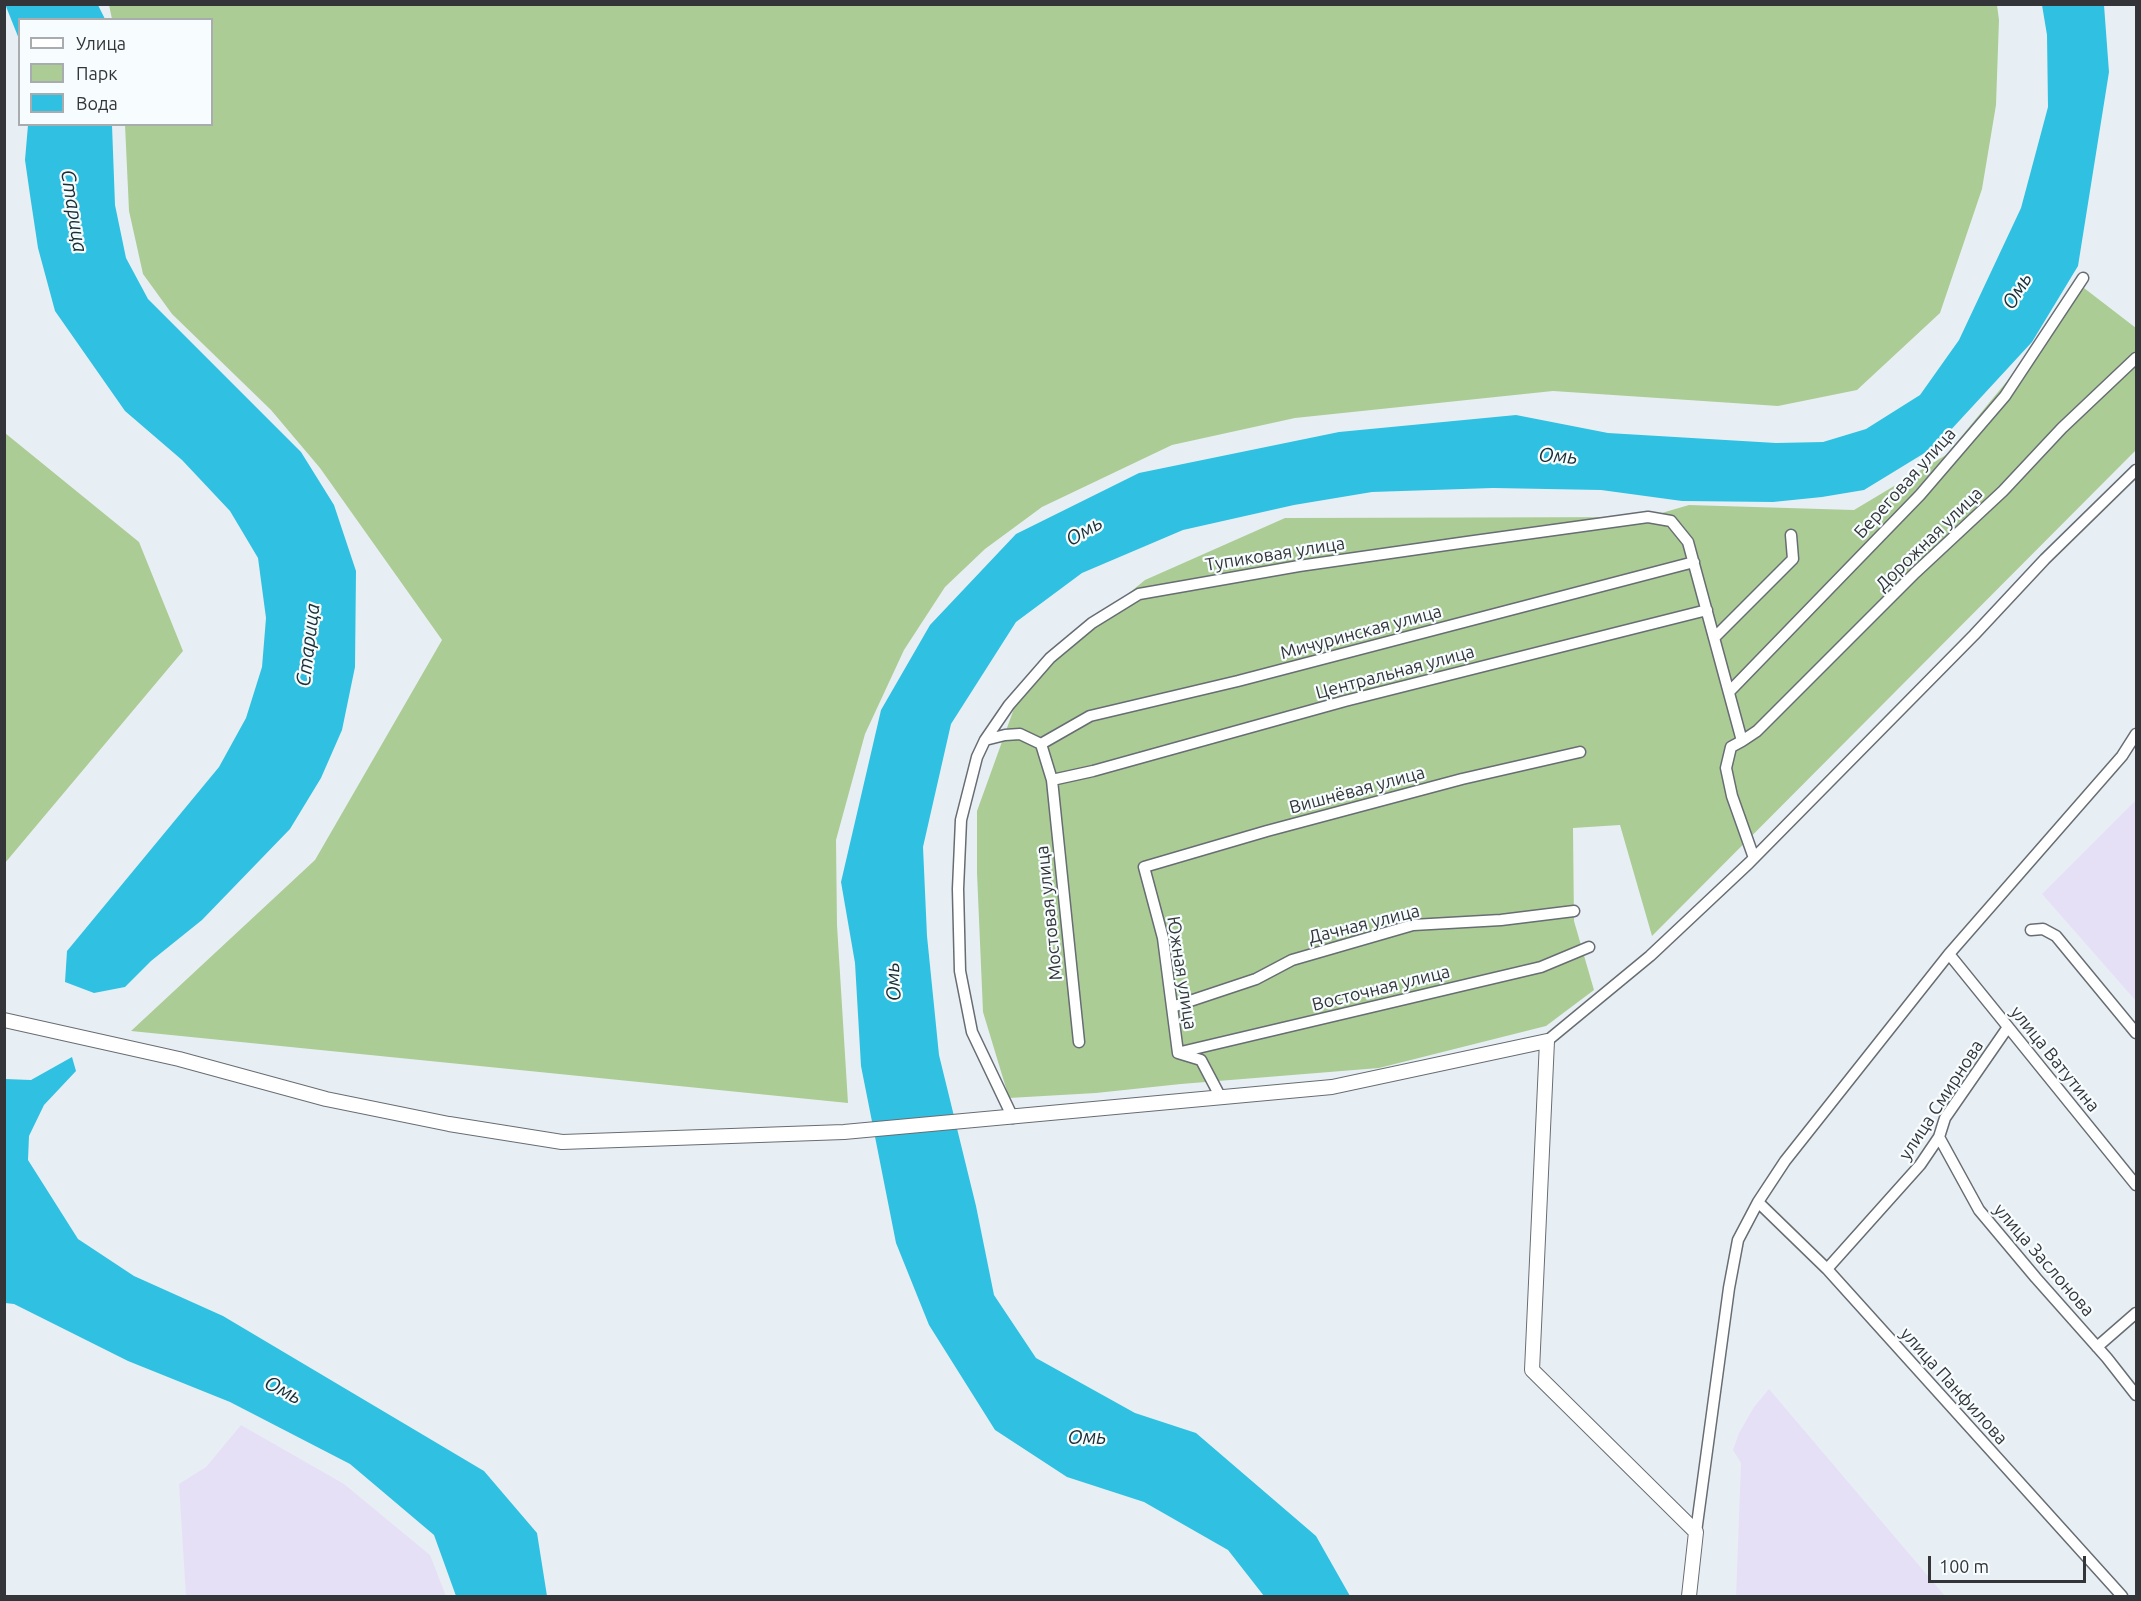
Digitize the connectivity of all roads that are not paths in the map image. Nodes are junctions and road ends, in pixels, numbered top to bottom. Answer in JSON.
{"nodes":[{"id":1,"x":2083,"y":278,"type":"dead end"},
{"id":2,"x":2136,"y":358,"type":"edge"},
{"id":3,"x":2136,"y":470,"type":"edge"},
{"id":4,"x":1791,"y":535,"type":"dead end"},
{"id":5,"x":1694,"y":562,"type":"junction"},
{"id":6,"x":1707,"y":610,"type":"junction"},
{"id":7,"x":1714,"y":638,"type":"junction"},
{"id":8,"x":1729,"y":692,"type":"junction"},
{"id":9,"x":2136,"y":734,"type":"edge"},
{"id":10,"x":985,"y":740,"type":"junction"},
{"id":11,"x":1742,"y":741,"type":"junction"},
{"id":12,"x":1041,"y":744,"type":"junction"},
{"id":13,"x":1580,"y":752,"type":"dead end"},
{"id":14,"x":1052,"y":780,"type":"junction"},
{"id":15,"x":1754,"y":858,"type":"junction"},
{"id":16,"x":1144,"y":867,"type":"joint"},
{"id":17,"x":1574,"y":911,"type":"dead end"},
{"id":18,"x":2031,"y":930,"type":"dead end"},
{"id":19,"x":1589,"y":947,"type":"dead end"},
{"id":20,"x":1949,"y":954,"type":"junction"},
{"id":21,"x":1172,"y":1007,"type":"junction"},
{"id":22,"x":4,"y":1020,"type":"edge"},
{"id":23,"x":2008,"y":1028,"type":"junction"},
{"id":24,"x":2136,"y":1033,"type":"edge"},
{"id":25,"x":1547,"y":1041,"type":"junction"},
{"id":26,"x":1079,"y":1042,"type":"dead end"},
{"id":27,"x":1178,"y":1053,"type":"junction"},
{"id":28,"x":1221,"y":1098,"type":"junction"},
{"id":29,"x":1009,"y":1118,"type":"junction"},
{"id":30,"x":1939,"y":1137,"type":"junction"},
{"id":31,"x":2136,"y":1185,"type":"edge"},
{"id":32,"x":1758,"y":1202,"type":"junction"},
{"id":33,"x":1827,"y":1269,"type":"junction"},
{"id":34,"x":2136,"y":1313,"type":"edge"},
{"id":35,"x":2097,"y":1347,"type":"junction"},
{"id":36,"x":2136,"y":1395,"type":"edge"},
{"id":37,"x":1696,"y":1532,"type":"junction"},
{"id":38,"x":1689,"y":1596,"type":"edge"},
{"id":39,"x":2122,"y":1596,"type":"edge"}],
"edges":[{"from":1,"to":8,"type":"street","name":"Береговая улица"},
{"from":2,"to":11,"type":"street","name":"Дорожная улица"},
{"from":3,"to":15,"type":"street"},
{"from":4,"to":7,"type":"street"},
{"from":5,"to":6,"type":"street"},
{"from":5,"to":10,"type":"street","name":"Тупиковая улица"},
{"from":5,"to":12,"type":"street","name":"Мичуринская улица"},
{"from":6,"to":7,"type":"street"},
{"from":6,"to":14,"type":"street","name":"Центральная улица"},
{"from":7,"to":8,"type":"street"},
{"from":8,"to":11,"type":"street"},
{"from":9,"to":20,"type":"street"},
{"from":10,"to":12,"type":"street"},
{"from":10,"to":29,"type":"street","name":"Тупиковая улица"},
{"from":11,"to":15,"type":"street","name":"Дорожная улица"},
{"from":12,"to":14,"type":"street","name":"Мостовая улица"},
{"from":13,"to":16,"type":"street","name":"Вишнёвая улица"},
{"from":14,"to":26,"type":"street","name":"Мостовая улица"},
{"from":15,"to":25,"type":"street"},
{"from":16,"to":21,"type":"street","name":"Южная улица"},
{"from":17,"to":21,"type":"street","name":"Дачная улица"},
{"from":18,"to":24,"type":"street"},
{"from":19,"to":27,"type":"street","name":"Восточная улица"},
{"from":20,"to":23,"type":"street","name":"улица Ватутина"},
{"from":20,"to":32,"type":"street"},
{"from":21,"to":27,"type":"street","name":"Южная улица"},
{"from":22,"to":29,"type":"main road"},
{"from":23,"to":30,"type":"street","name":"улица Смирнова"},
{"from":23,"to":31,"type":"street","name":"улица Ватутина"},
{"from":25,"to":28,"type":"main road"},
{"from":25,"to":37,"type":"main road"},
{"from":27,"to":28,"type":"street","name":"Южная улица"},
{"from":28,"to":29,"type":"main road"},
{"from":30,"to":33,"type":"street","name":"улица Смирнова"},
{"from":30,"to":35,"type":"street","name":"улица Заслонова"},
{"from":32,"to":33,"type":"street","name":"улица Панфилова"},
{"from":32,"to":37,"type":"street"},
{"from":33,"to":39,"type":"street","name":"улица Панфилова"},
{"from":34,"to":35,"type":"street"},
{"from":35,"to":36,"type":"street","name":"улица Заслонова"},
{"from":37,"to":38,"type":"main road"}]}
